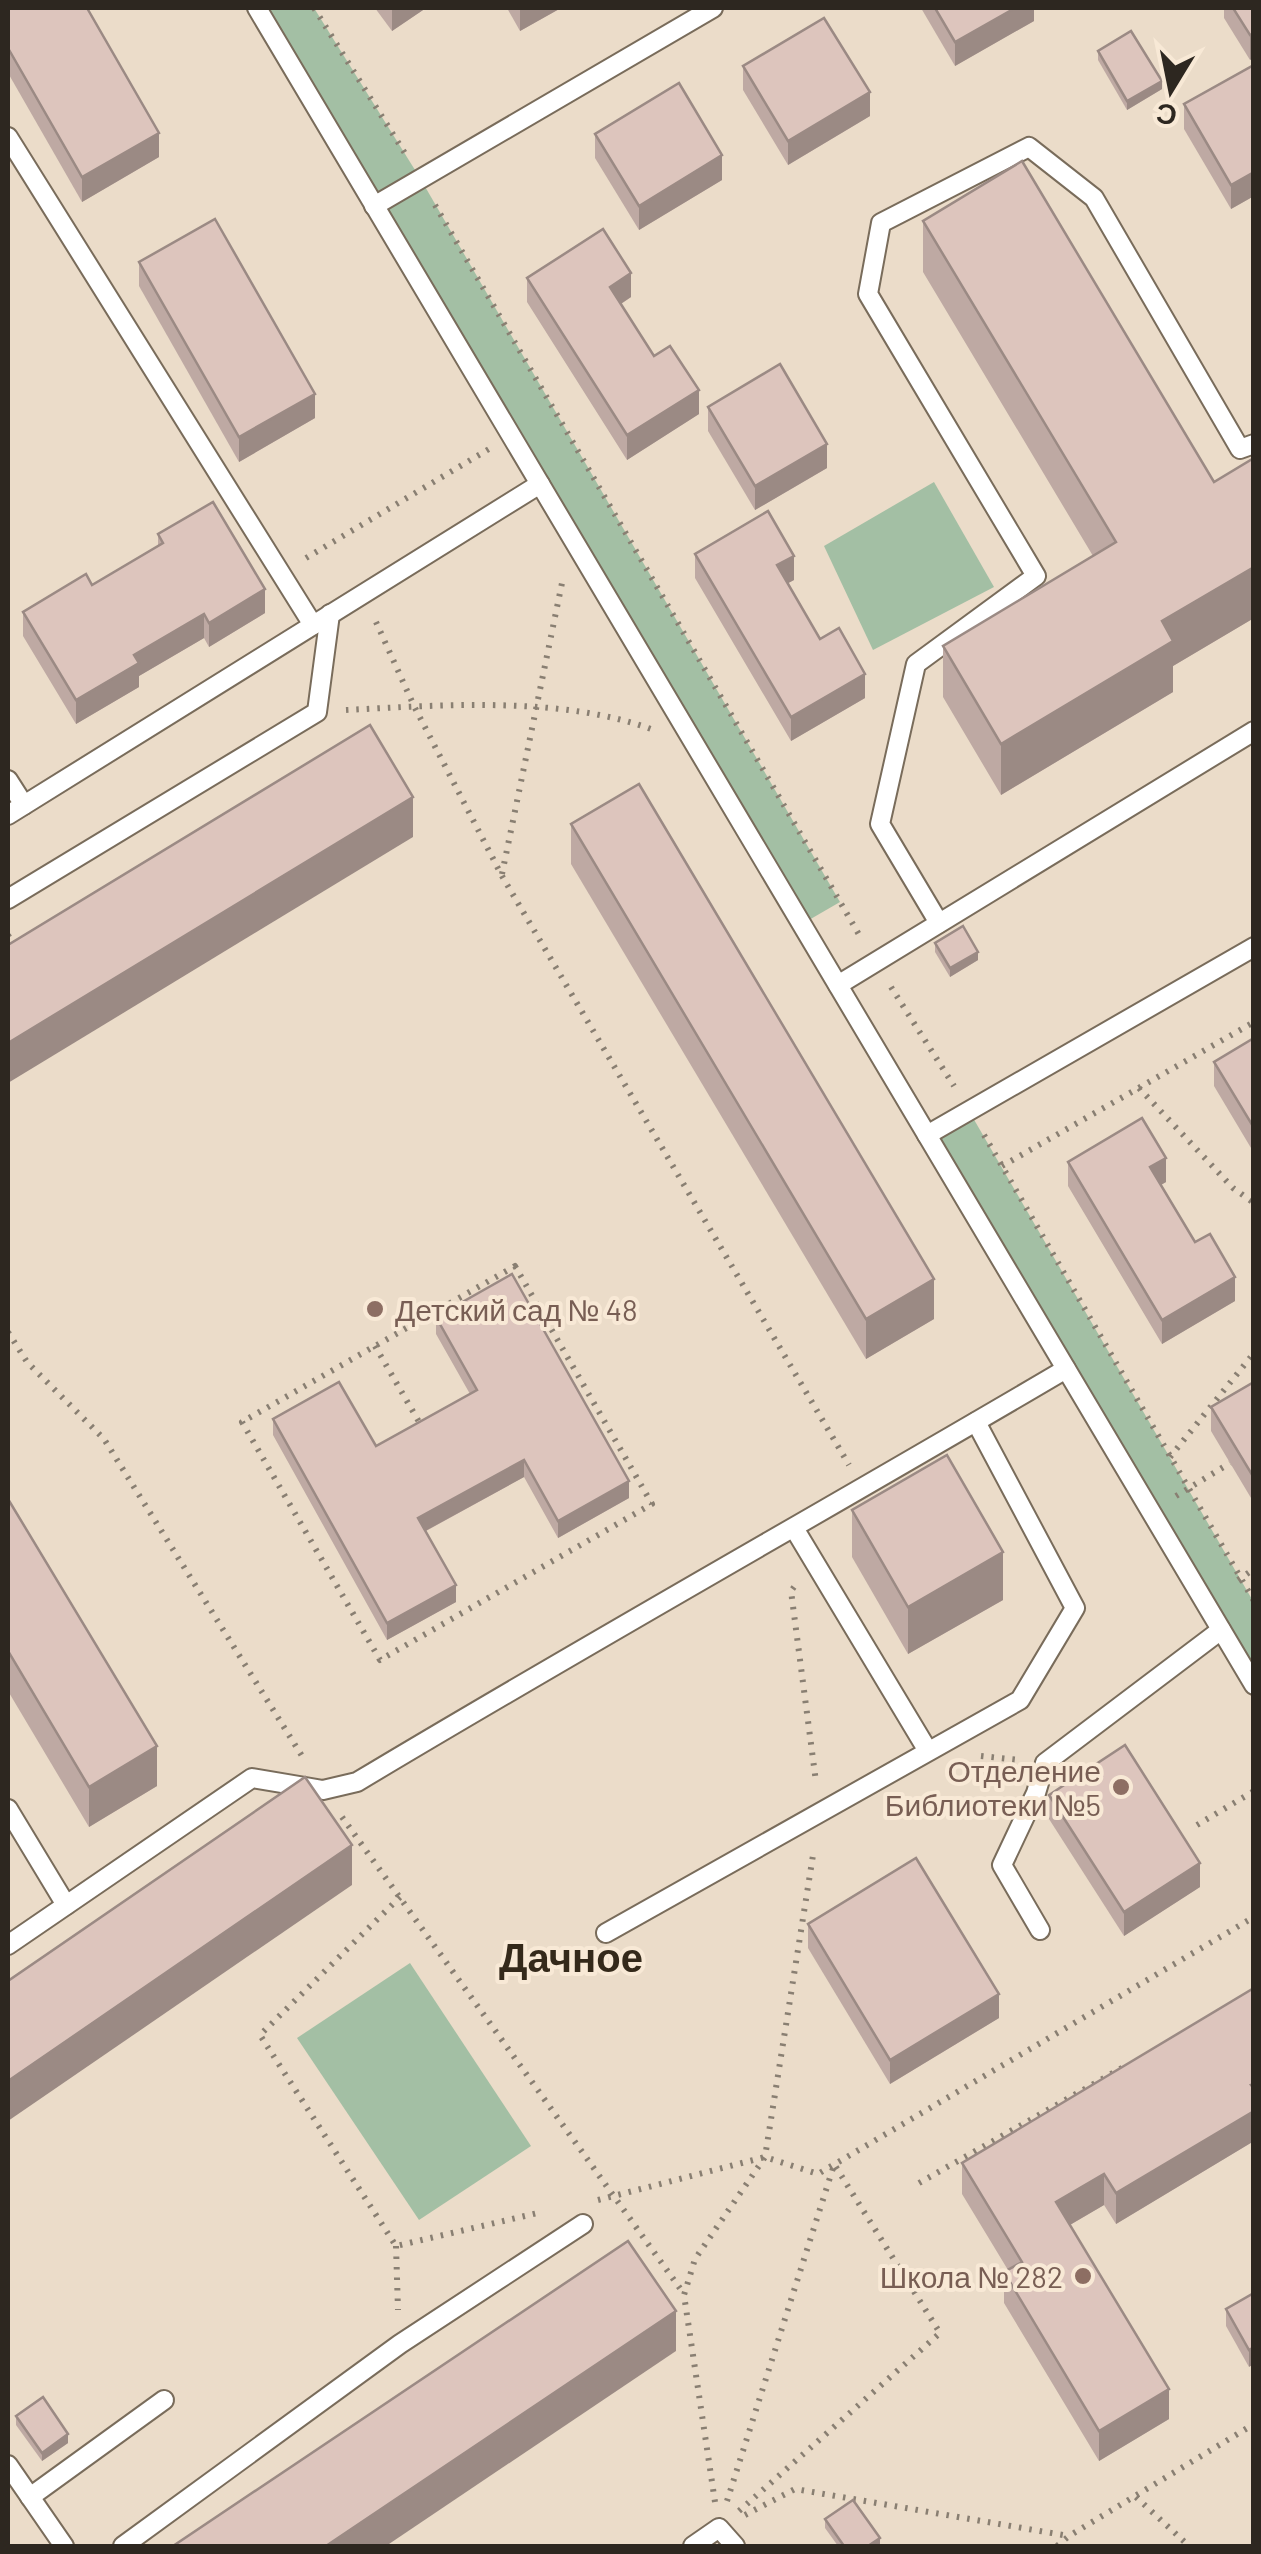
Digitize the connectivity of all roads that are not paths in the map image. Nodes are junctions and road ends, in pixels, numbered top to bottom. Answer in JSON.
{"nodes":[{"id":1,"x":256,"y":8,"type":"edge"},
{"id":2,"x":714,"y":8,"type":"edge"},
{"id":3,"x":8,"y":138,"type":"edge"},
{"id":4,"x":374,"y":206,"type":"junction"},
{"id":5,"x":1254,"y":444,"type":"edge"},
{"id":6,"x":540,"y":484,"type":"junction"},
{"id":7,"x":330,"y":614,"type":"junction"},
{"id":8,"x":312,"y":626,"type":"junction"},
{"id":9,"x":1254,"y":731,"type":"edge"},
{"id":10,"x":8,"y":780,"type":"edge"},
{"id":11,"x":16,"y":810,"type":"edge"},
{"id":12,"x":8,"y":899,"type":"edge"},
{"id":13,"x":938,"y":924,"type":"junction"},
{"id":14,"x":1254,"y":947,"type":"edge"},
{"id":15,"x":838,"y":985,"type":"junction"},
{"id":16,"x":927,"y":1134,"type":"junction"},
{"id":17,"x":1066,"y":1368,"type":"junction"},
{"id":18,"x":976,"y":1422,"type":"junction"},
{"id":19,"x":794,"y":1528,"type":"junction"},
{"id":20,"x":1221,"y":1630,"type":"junction"},
{"id":21,"x":1254,"y":1685,"type":"edge"},
{"id":22,"x":928,"y":1751,"type":"junction"},
{"id":23,"x":8,"y":1809,"type":"edge"},
{"id":24,"x":66,"y":1904,"type":"junction"},
{"id":25,"x":1040,"y":1930,"type":"dead end"},
{"id":26,"x":606,"y":1933,"type":"dead end"},
{"id":27,"x":8,"y":1945,"type":"edge"},
{"id":28,"x":583,"y":2224,"type":"dead end"},
{"id":29,"x":164,"y":2400,"type":"dead end"},
{"id":30,"x":8,"y":2465,"type":"edge"},
{"id":31,"x":30,"y":2497,"type":"junction"},
{"id":32,"x":64,"y":2546,"type":"edge"},
{"id":33,"x":123,"y":2546,"type":"edge"},
{"id":34,"x":693,"y":2546,"type":"edge"},
{"id":35,"x":735,"y":2546,"type":"edge"}],
"edges":[{"from":1,"to":4,"type":"lane"},
{"from":2,"to":4,"type":"lane"},
{"from":3,"to":8,"type":"lane"},
{"from":4,"to":6,"type":"lane"},
{"from":5,"to":13,"type":"lane"},
{"from":6,"to":7,"type":"lane"},
{"from":6,"to":15,"type":"lane"},
{"from":7,"to":8,"type":"lane"},
{"from":7,"to":12,"type":"lane"},
{"from":8,"to":11,"type":"lane"},
{"from":9,"to":13,"type":"lane"},
{"from":10,"to":11,"type":"lane"},
{"from":13,"to":15,"type":"lane"},
{"from":14,"to":16,"type":"lane"},
{"from":15,"to":16,"type":"lane"},
{"from":16,"to":17,"type":"lane"},
{"from":17,"to":18,"type":"lane"},
{"from":17,"to":20,"type":"lane"},
{"from":18,"to":19,"type":"lane"},
{"from":18,"to":22,"type":"lane"},
{"from":19,"to":22,"type":"lane"},
{"from":19,"to":24,"type":"lane"},
{"from":20,"to":21,"type":"lane"},
{"from":20,"to":25,"type":"lane"},
{"from":22,"to":26,"type":"lane"},
{"from":23,"to":24,"type":"lane"},
{"from":24,"to":27,"type":"lane"},
{"from":28,"to":33,"type":"lane"},
{"from":29,"to":31,"type":"lane"},
{"from":30,"to":31,"type":"lane"},
{"from":31,"to":32,"type":"lane"},
{"from":34,"to":35,"type":"lane"}]}
